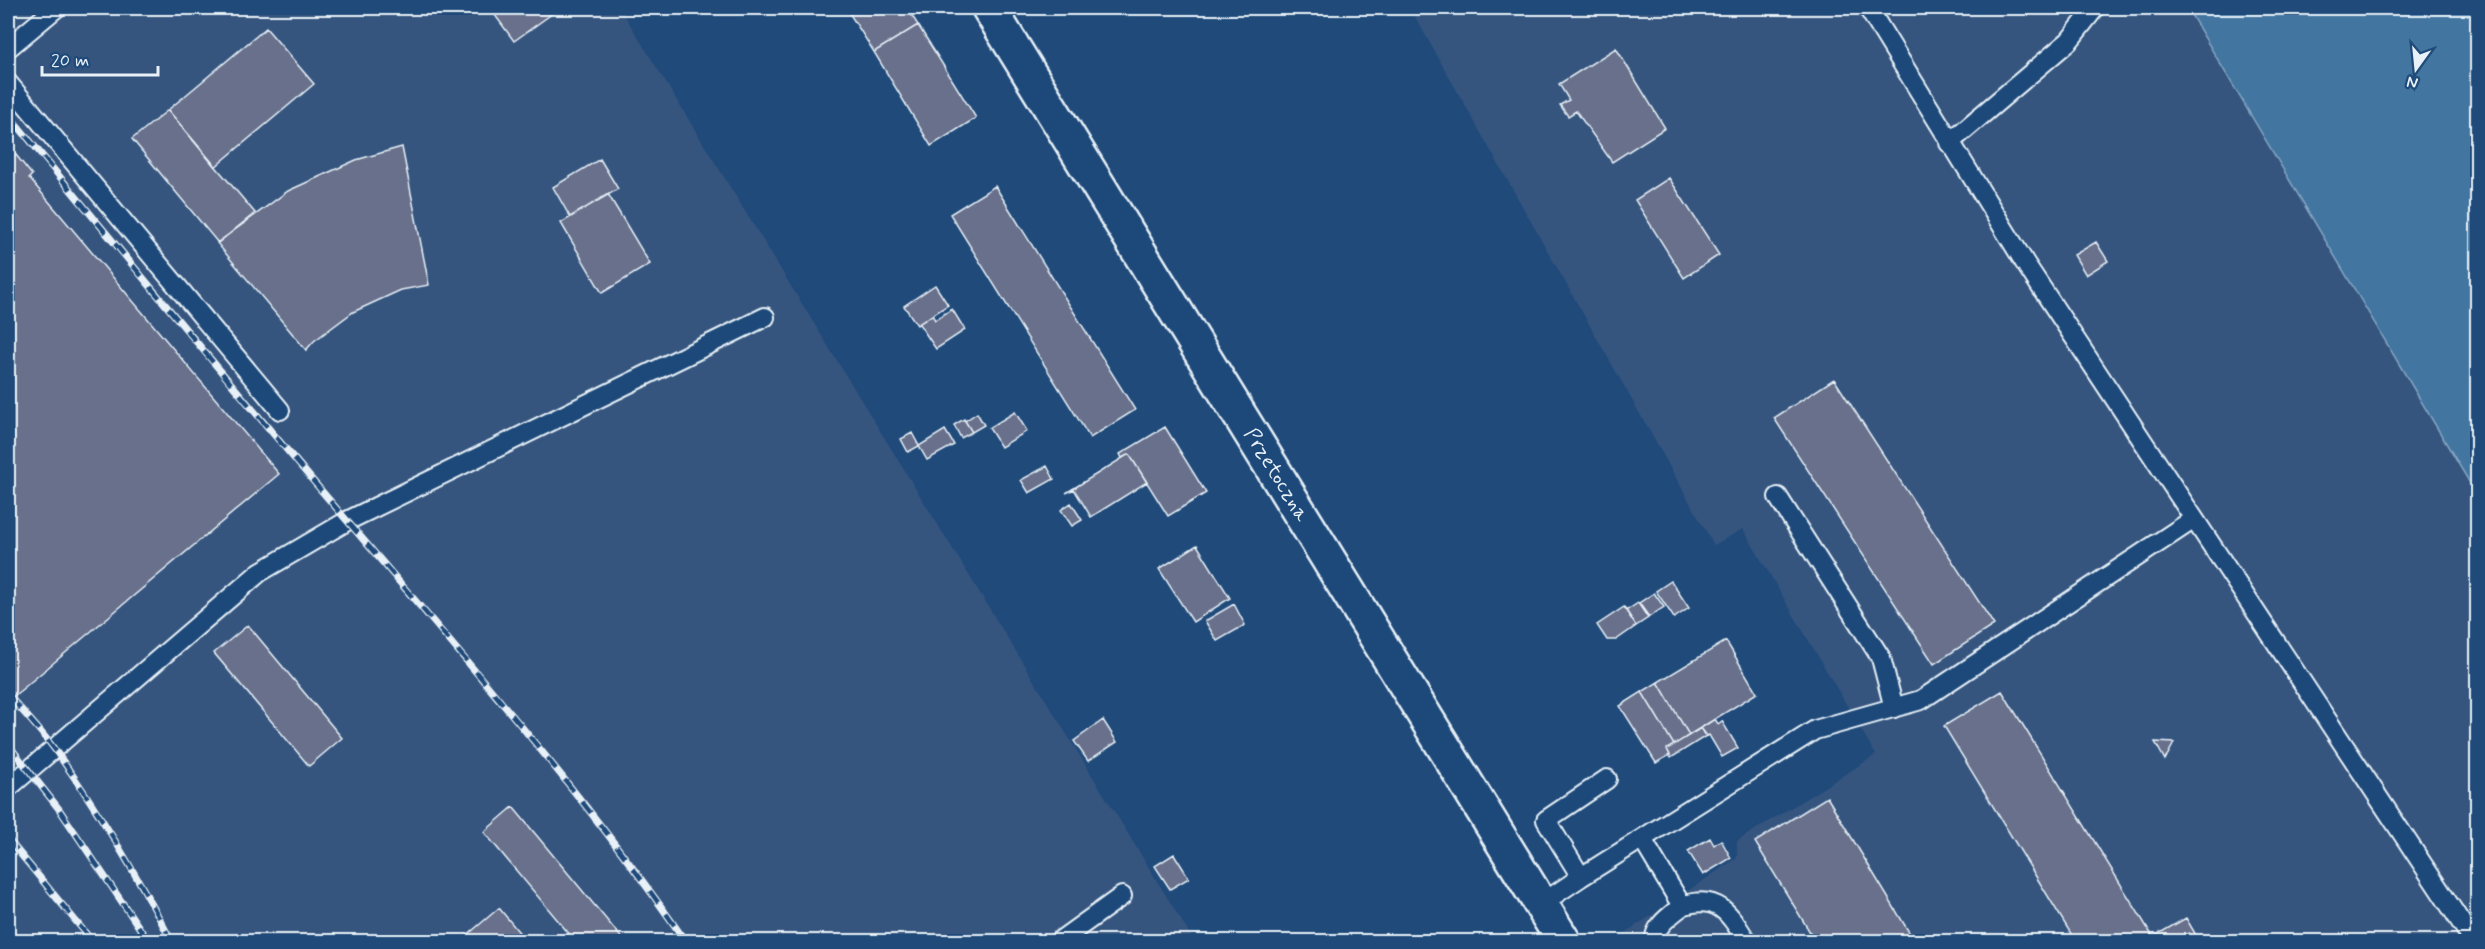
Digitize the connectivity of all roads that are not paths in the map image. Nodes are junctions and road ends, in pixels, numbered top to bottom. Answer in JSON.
{"nodes":[{"id":1,"x":56,"y":8,"type":"edge"},
{"id":2,"x":989,"y":8,"type":"edge"},
{"id":3,"x":1868,"y":8,"type":"edge"},
{"id":4,"x":2095,"y":8,"type":"edge"},
{"id":5,"x":8,"y":48,"type":"edge"},
{"id":6,"x":8,"y":83,"type":"edge"},
{"id":7,"x":1949,"y":143,"type":"junction"},
{"id":8,"x":765,"y":317,"type":"dead end"},
{"id":9,"x":280,"y":410,"type":"dead end"},
{"id":10,"x":1779,"y":497,"type":"dead end"},
{"id":11,"x":2194,"y":519,"type":"junction"},
{"id":12,"x":1894,"y":708,"type":"junction"},
{"id":13,"x":1607,"y":779,"type":"dead end"},
{"id":14,"x":8,"y":788,"type":"edge"},
{"id":15,"x":1642,"y":839,"type":"junction"},
{"id":16,"x":1581,"y":877,"type":"junction"},
{"id":17,"x":1122,"y":896,"type":"dead end"},
{"id":18,"x":1541,"y":904,"type":"junction"},
{"id":19,"x":1682,"y":906,"type":"junction"},
{"id":20,"x":1058,"y":942,"type":"edge"},
{"id":21,"x":1564,"y":942,"type":"edge"},
{"id":22,"x":1654,"y":942,"type":"edge"},
{"id":23,"x":1747,"y":942,"type":"edge"},
{"id":24,"x":2474,"y":942,"type":"edge"}],
"edges":[{"from":1,"to":5,"type":"lane"},
{"from":2,"to":18,"type":"street","name":"Przetoczna"},
{"from":3,"to":7,"type":"lane"},
{"from":4,"to":7,"type":"lane"},
{"from":6,"to":9,"type":"lane"},
{"from":7,"to":11,"type":"lane"},
{"from":8,"to":14,"type":"lane"},
{"from":10,"to":12,"type":"lane"},
{"from":11,"to":12,"type":"lane"},
{"from":11,"to":24,"type":"lane"},
{"from":12,"to":15,"type":"lane"},
{"from":13,"to":16,"type":"lane"},
{"from":15,"to":16,"type":"lane"},
{"from":15,"to":19,"type":"lane"},
{"from":16,"to":18,"type":"lane"},
{"from":17,"to":20,"type":"lane"},
{"from":18,"to":21,"type":"street","name":"Przetoczna"},
{"from":19,"to":22,"type":"lane"},
{"from":19,"to":23,"type":"lane"}]}
